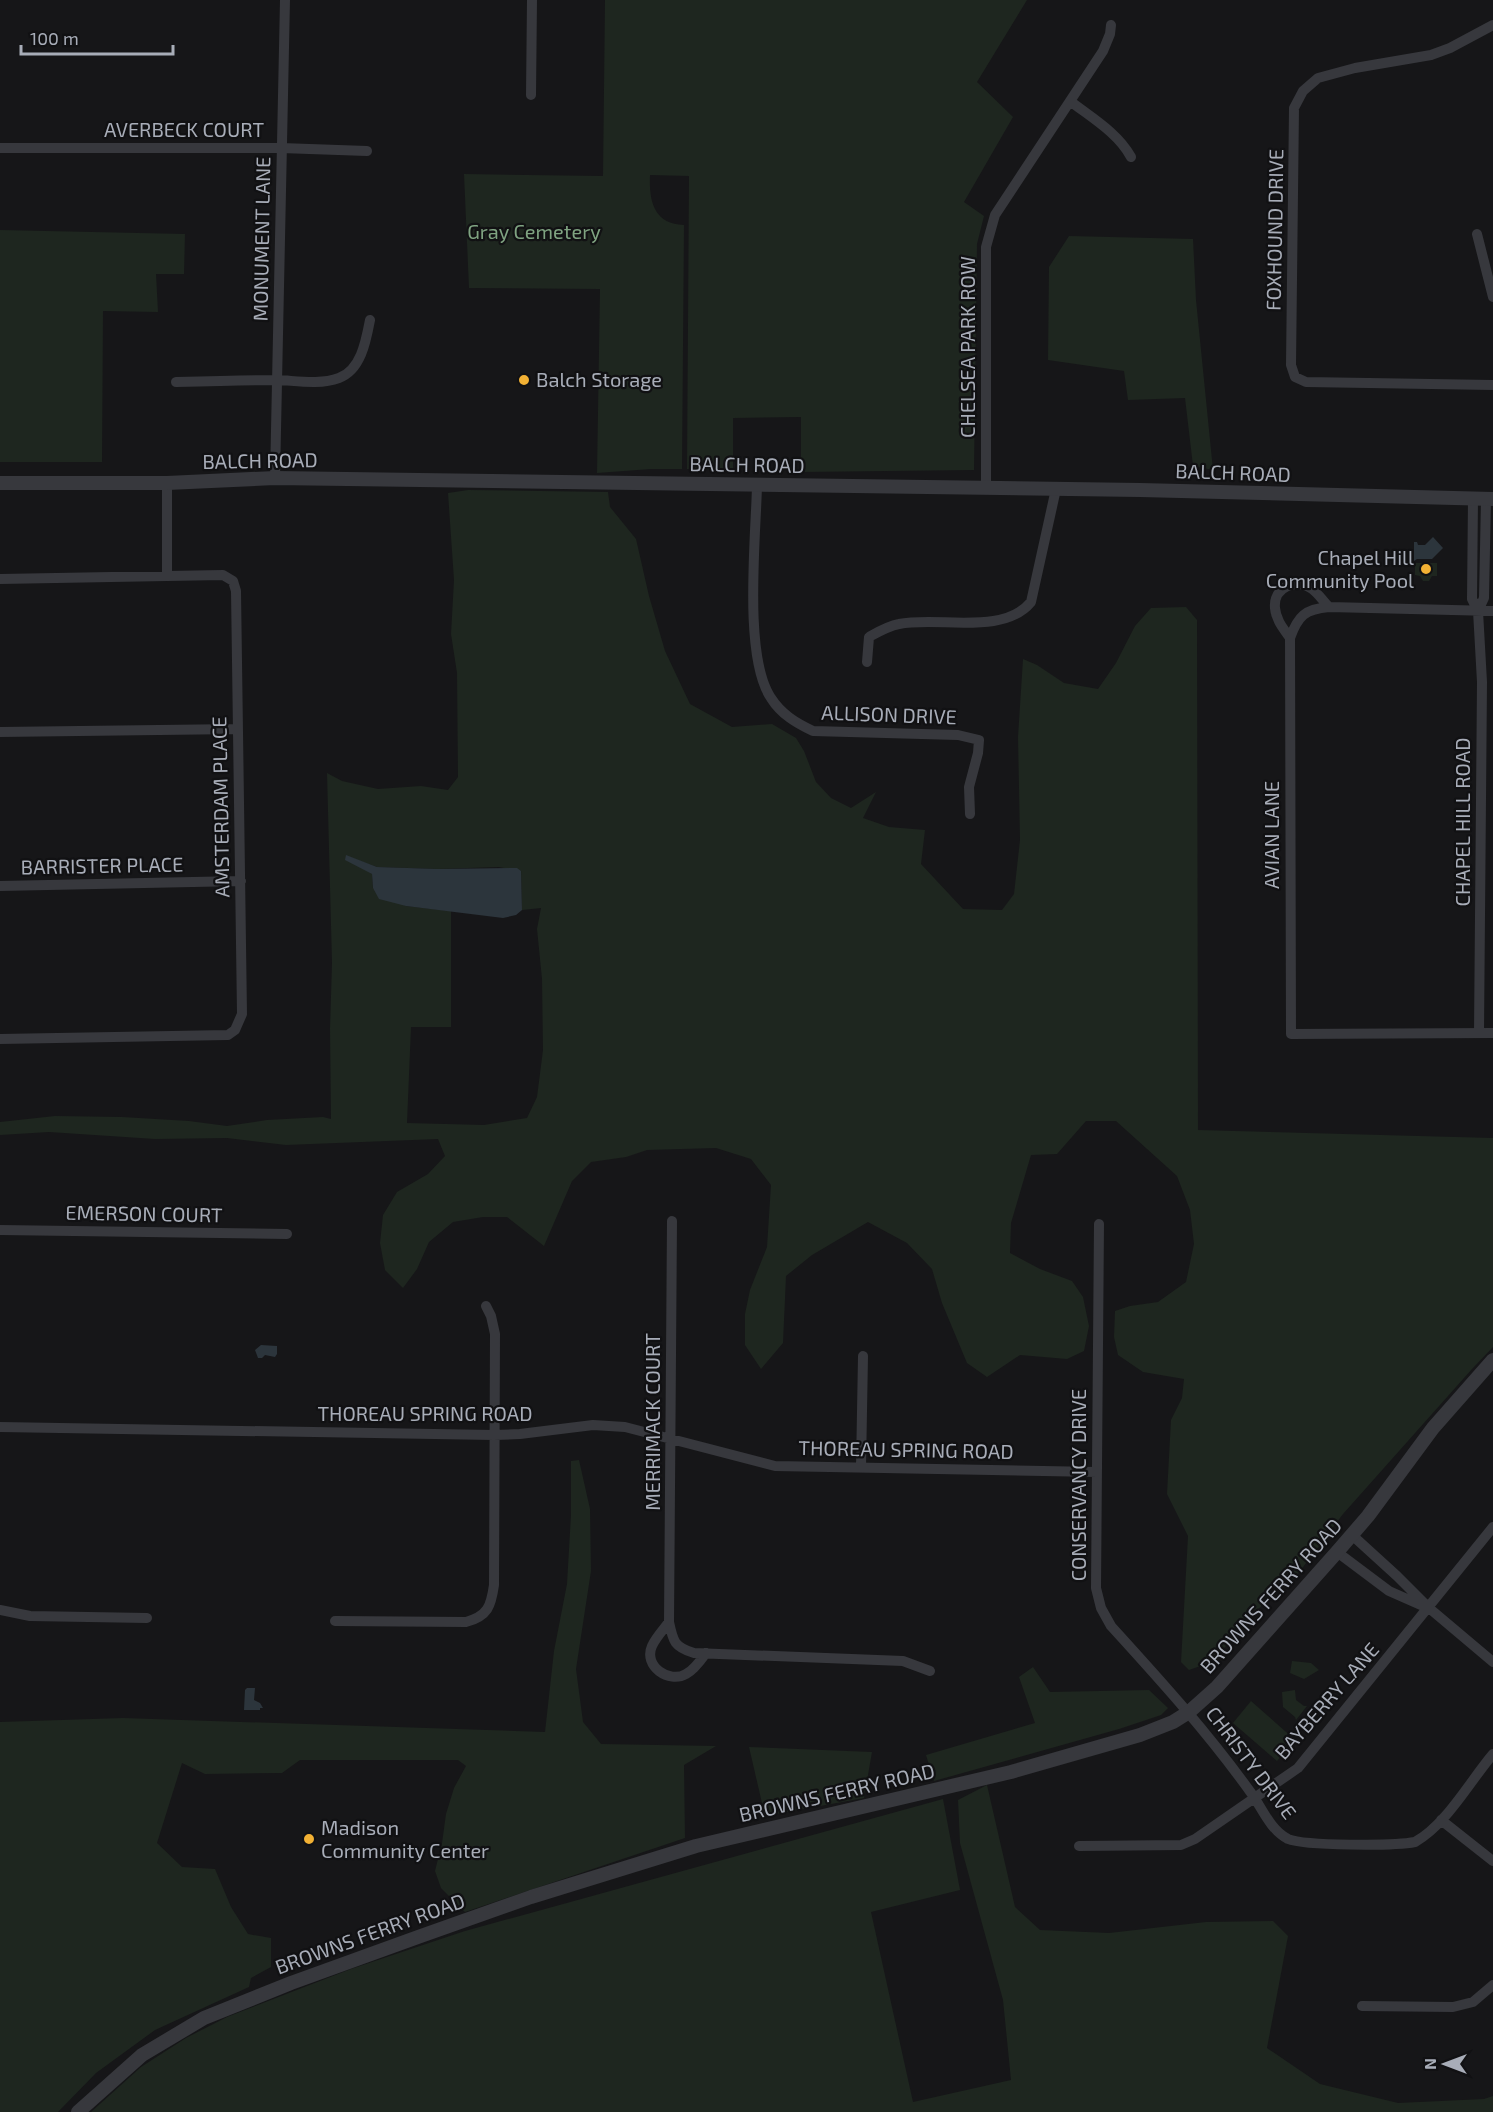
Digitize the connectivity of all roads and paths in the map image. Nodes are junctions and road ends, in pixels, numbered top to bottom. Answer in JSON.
{"nodes":[{"id":1,"x":285,"y":0,"type":"edge"},
{"id":2,"x":532,"y":0,"type":"edge"},
{"id":3,"x":1111,"y":25,"type":"dead end"},
{"id":4,"x":1493,"y":25,"type":"edge"},
{"id":5,"x":531,"y":95,"type":"dead end"},
{"id":6,"x":1070,"y":101,"type":"junction"},
{"id":7,"x":0,"y":148,"type":"edge"},
{"id":8,"x":281,"y":148,"type":"junction"},
{"id":9,"x":367,"y":151,"type":"dead end"},
{"id":10,"x":1131,"y":158,"type":"dead end"},
{"id":11,"x":1477,"y":234,"type":"dead end"},
{"id":12,"x":1493,"y":297,"type":"edge"},
{"id":13,"x":370,"y":320,"type":"dead end"},
{"id":14,"x":278,"y":380,"type":"junction"},
{"id":15,"x":176,"y":382,"type":"dead end"},
{"id":16,"x":1493,"y":385,"type":"edge"},
{"id":17,"x":275,"y":478,"type":"junction"},
{"id":18,"x":0,"y":483,"type":"edge"},
{"id":19,"x":167,"y":483,"type":"junction"},
{"id":20,"x":757,"y":485,"type":"junction"},
{"id":21,"x":986,"y":488,"type":"junction"},
{"id":22,"x":1056,"y":489,"type":"junction"},
{"id":23,"x":1484,"y":499,"type":"edge"},
{"id":24,"x":167,"y":576,"type":"junction"},
{"id":25,"x":0,"y":579,"type":"edge"},
{"id":26,"x":1329,"y":607,"type":"junction"},
{"id":27,"x":1478,"y":611,"type":"junction"},
{"id":28,"x":1493,"y":611,"type":"edge"},
{"id":29,"x":1290,"y":638,"type":"junction"},
{"id":30,"x":867,"y":662,"type":"dead end"},
{"id":31,"x":238,"y":729,"type":"junction"},
{"id":32,"x":0,"y":732,"type":"edge"},
{"id":33,"x":1481,"y":801,"type":"junction"},
{"id":34,"x":1493,"y":801,"type":"edge"},
{"id":35,"x":970,"y":814,"type":"dead end"},
{"id":36,"x":241,"y":881,"type":"junction"},
{"id":37,"x":0,"y":886,"type":"edge"},
{"id":38,"x":1479,"y":1033,"type":"junction"},
{"id":39,"x":1493,"y":1033,"type":"edge"},
{"id":40,"x":0,"y":1039,"type":"edge"},
{"id":41,"x":672,"y":1221,"type":"dead end"},
{"id":42,"x":1099,"y":1224,"type":"dead end"},
{"id":43,"x":0,"y":1230,"type":"edge"},
{"id":44,"x":287,"y":1234,"type":"dead end"},
{"id":45,"x":486,"y":1306,"type":"dead end"},
{"id":46,"x":863,"y":1356,"type":"dead end"},
{"id":47,"x":1493,"y":1360,"type":"edge"},
{"id":48,"x":0,"y":1427,"type":"edge"},
{"id":49,"x":494,"y":1435,"type":"junction"},
{"id":50,"x":671,"y":1438,"type":"junction"},
{"id":51,"x":861,"y":1467,"type":"junction"},
{"id":52,"x":1097,"y":1472,"type":"junction"},
{"id":53,"x":1493,"y":1527,"type":"edge"},
{"id":54,"x":1352,"y":1535,"type":"junction"},
{"id":55,"x":1337,"y":1552,"type":"junction"},
{"id":56,"x":1428,"y":1608,"type":"junction"},
{"id":57,"x":0,"y":1610,"type":"edge"},
{"id":58,"x":147,"y":1618,"type":"dead end"},
{"id":59,"x":335,"y":1621,"type":"dead end"},
{"id":60,"x":669,"y":1622,"type":"junction"},
{"id":61,"x":706,"y":1653,"type":"junction"},
{"id":62,"x":1493,"y":1662,"type":"edge"},
{"id":63,"x":930,"y":1671,"type":"dead end"},
{"id":64,"x":1189,"y":1712,"type":"junction"},
{"id":65,"x":1493,"y":1754,"type":"edge"},
{"id":66,"x":1254,"y":1797,"type":"junction"},
{"id":67,"x":1441,"y":1820,"type":"junction"},
{"id":68,"x":1079,"y":1846,"type":"dead end"},
{"id":69,"x":1493,"y":1861,"type":"edge"},
{"id":70,"x":1493,"y":1985,"type":"edge"},
{"id":71,"x":1362,"y":2006,"type":"dead end"},
{"id":72,"x":78,"y":2112,"type":"edge"}],
"edges":[{"from":1,"to":8,"type":"street","name":"MONUMENT LANE"},
{"from":2,"to":5,"type":"street"},
{"from":3,"to":6,"type":"street","name":"CHELSEA PARK ROW"},
{"from":4,"to":16,"type":"street","name":"FOXHOUND DRIVE"},
{"from":6,"to":10,"type":"street"},
{"from":6,"to":21,"type":"street","name":"CHELSEA PARK ROW"},
{"from":7,"to":8,"type":"street","name":"AVERBECK COURT"},
{"from":8,"to":9,"type":"street","name":"AVERBECK COURT"},
{"from":8,"to":14,"type":"street","name":"MONUMENT LANE"},
{"from":11,"to":12,"type":"street"},
{"from":13,"to":14,"type":"street"},
{"from":14,"to":15,"type":"street"},
{"from":14,"to":17,"type":"street","name":"MONUMENT LANE"},
{"from":17,"to":19,"type":"street","name":"BALCH ROAD"},
{"from":17,"to":20,"type":"street","name":"BALCH ROAD"},
{"from":18,"to":19,"type":"street","name":"BALCH ROAD"},
{"from":19,"to":24,"type":"street"},
{"from":20,"to":21,"type":"street","name":"BALCH ROAD"},
{"from":20,"to":35,"type":"street","name":"ALLISON DRIVE"},
{"from":21,"to":22,"type":"street","name":"BALCH ROAD"},
{"from":22,"to":23,"type":"street","name":"BALCH ROAD"},
{"from":22,"to":30,"type":"street"},
{"from":23,"to":27,"type":"street","name":"CHAPEL HILL ROAD"},
{"from":24,"to":25,"type":"street","name":"AMSTERDAM PLACE"},
{"from":24,"to":31,"type":"street","name":"AMSTERDAM PLACE"},
{"from":26,"to":27,"type":"street"},
{"from":26,"to":29,"type":"street"},
{"from":26,"to":29,"type":"street"},
{"from":27,"to":28,"type":"street"},
{"from":27,"to":33,"type":"street","name":"CHAPEL HILL ROAD"},
{"from":29,"to":38,"type":"street","name":"AVIAN LANE"},
{"from":31,"to":32,"type":"street"},
{"from":31,"to":36,"type":"street","name":"AMSTERDAM PLACE"},
{"from":33,"to":34,"type":"street"},
{"from":33,"to":38,"type":"street","name":"CHAPEL HILL ROAD"},
{"from":36,"to":37,"type":"street","name":"BARRISTER PLACE"},
{"from":36,"to":40,"type":"street","name":"AMSTERDAM PLACE"},
{"from":38,"to":39,"type":"street","name":"AVIAN LANE"},
{"from":41,"to":50,"type":"street","name":"MERRIMACK COURT"},
{"from":42,"to":52,"type":"street","name":"CONSERVANCY DRIVE"},
{"from":43,"to":44,"type":"street","name":"EMERSON COURT"},
{"from":45,"to":49,"type":"street"},
{"from":46,"to":51,"type":"street"},
{"from":47,"to":54,"type":"street","name":"BROWNS FERRY ROAD"},
{"from":48,"to":49,"type":"street","name":"THOREAU SPRING ROAD"},
{"from":49,"to":50,"type":"street","name":"THOREAU SPRING ROAD"},
{"from":49,"to":59,"type":"street"},
{"from":50,"to":51,"type":"street","name":"THOREAU SPRING ROAD"},
{"from":50,"to":60,"type":"street","name":"MERRIMACK COURT"},
{"from":51,"to":52,"type":"street","name":"THOREAU SPRING ROAD"},
{"from":52,"to":64,"type":"street","name":"CONSERVANCY DRIVE"},
{"from":53,"to":56,"type":"street","name":"BAYBERRY LANE"},
{"from":54,"to":55,"type":"street","name":"BROWNS FERRY ROAD"},
{"from":54,"to":56,"type":"street"},
{"from":55,"to":56,"type":"street"},
{"from":55,"to":64,"type":"street","name":"BROWNS FERRY ROAD"},
{"from":56,"to":62,"type":"street"},
{"from":56,"to":66,"type":"street","name":"BAYBERRY LANE"},
{"from":57,"to":58,"type":"street"},
{"from":60,"to":61,"type":"street","name":"MERRIMACK COURT"},
{"from":60,"to":61,"type":"street"},
{"from":61,"to":63,"type":"street","name":"MERRIMACK COURT"},
{"from":64,"to":66,"type":"street","name":"CHRISTY DRIVE"},
{"from":64,"to":72,"type":"street","name":"BROWNS FERRY ROAD"},
{"from":65,"to":67,"type":"street","name":"CHRISTY DRIVE"},
{"from":66,"to":67,"type":"street","name":"CHRISTY DRIVE"},
{"from":66,"to":68,"type":"street","name":"BAYBERRY LANE"},
{"from":67,"to":69,"type":"street"},
{"from":70,"to":71,"type":"street"}]}
